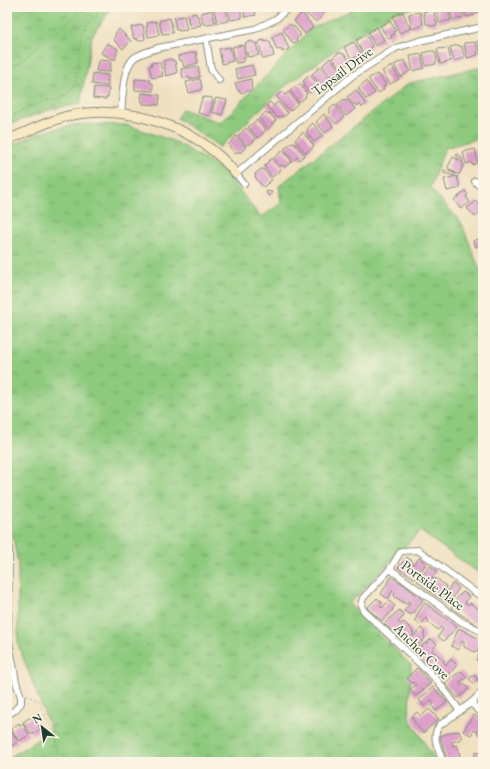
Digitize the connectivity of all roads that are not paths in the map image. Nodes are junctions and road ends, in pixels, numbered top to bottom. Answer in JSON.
{"nodes":[{"id":1,"x":289,"y":7,"type":"edge"},
{"id":2,"x":483,"y":26,"type":"edge"},
{"id":3,"x":206,"y":39,"type":"junction"},
{"id":4,"x":219,"y":80,"type":"dead end"},
{"id":5,"x":121,"y":113,"type":"junction"},
{"id":6,"x":7,"y":140,"type":"edge"},
{"id":7,"x":236,"y":174,"type":"junction"},
{"id":8,"x":475,"y":181,"type":"dead end"},
{"id":9,"x":244,"y":184,"type":"dead end"},
{"id":10,"x":483,"y":190,"type":"edge"},
{"id":11,"x":7,"y":534,"type":"edge"},
{"id":12,"x":8,"y":556,"type":"edge"},
{"id":13,"x":390,"y":568,"type":"junction"},
{"id":14,"x":483,"y":596,"type":"edge"},
{"id":15,"x":483,"y":632,"type":"edge"},
{"id":16,"x":7,"y":636,"type":"edge"},
{"id":17,"x":483,"y":691,"type":"edge"},
{"id":18,"x":471,"y":703,"type":"junction"},
{"id":19,"x":460,"y":711,"type":"junction"},
{"id":20,"x":483,"y":714,"type":"edge"},
{"id":21,"x":7,"y":715,"type":"edge"},
{"id":22,"x":443,"y":762,"type":"edge"}],
"edges":[{"from":1,"to":3,"type":"street"},
{"from":2,"to":7,"type":"street","name":"Topsail Drive"},
{"from":3,"to":4,"type":"street"},
{"from":3,"to":5,"type":"street"},
{"from":5,"to":6,"type":"street"},
{"from":5,"to":7,"type":"street"},
{"from":7,"to":9,"type":"street"},
{"from":8,"to":10,"type":"street"},
{"from":11,"to":12,"type":"street"},
{"from":12,"to":16,"type":"street"},
{"from":13,"to":14,"type":"street"},
{"from":13,"to":15,"type":"street","name":"Portside Place"},
{"from":13,"to":19,"type":"street","name":"Anchor Cove"},
{"from":16,"to":21,"type":"street"},
{"from":17,"to":18,"type":"street"},
{"from":18,"to":19,"type":"street"},
{"from":18,"to":20,"type":"street"},
{"from":19,"to":22,"type":"street"}]}
